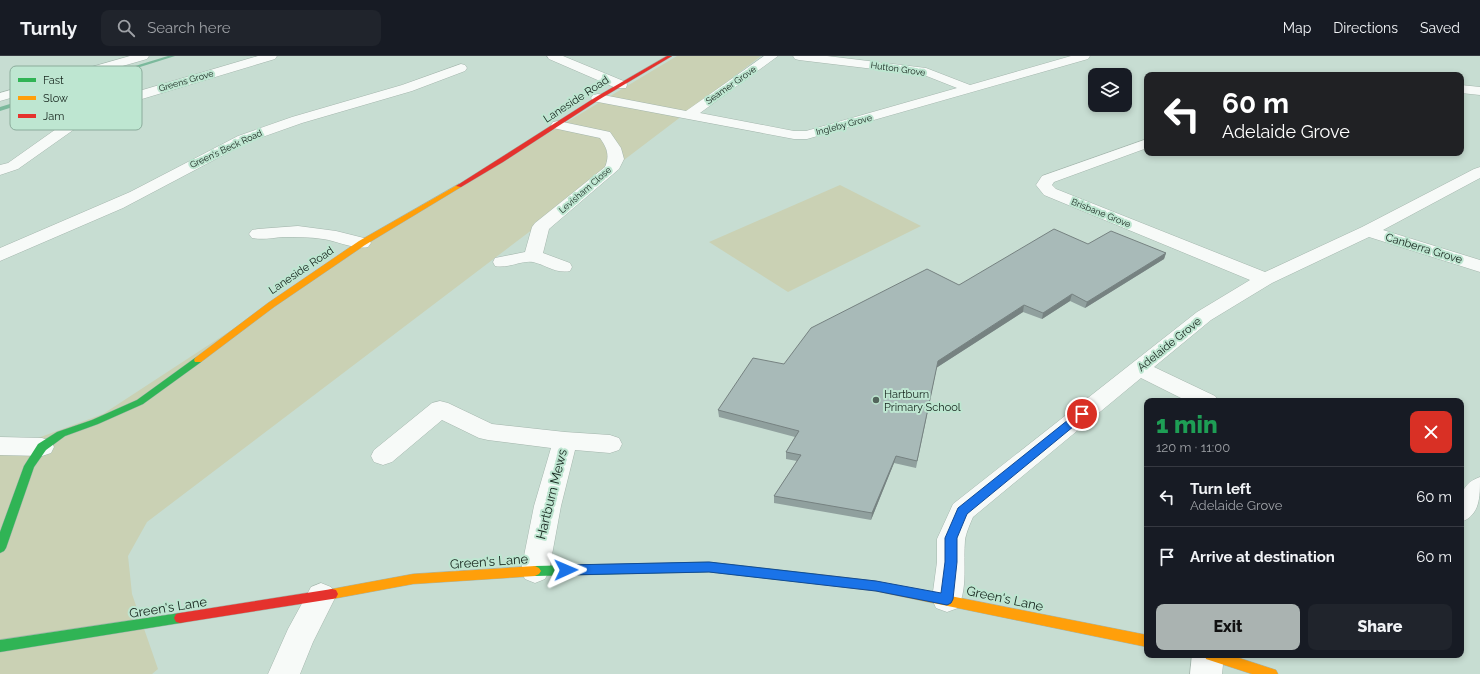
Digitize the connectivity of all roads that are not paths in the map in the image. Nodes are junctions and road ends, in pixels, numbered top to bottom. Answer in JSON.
{"nodes":[{"id":1,"x":143,"y":56,"type":"edge"},
{"id":2,"x":271,"y":56,"type":"edge"},
{"id":3,"x":553,"y":56,"type":"edge"},
{"id":4,"x":670,"y":56,"type":"edge"},
{"id":5,"x":772,"y":56,"type":"edge"},
{"id":6,"x":799,"y":56,"type":"edge"},
{"id":7,"x":1084,"y":56,"type":"edge"},
{"id":8,"x":107,"y":66,"type":"edge"},
{"id":9,"x":461,"y":68,"type":"dead end"},
{"id":10,"x":621,"y":85,"type":"junction"},
{"id":11,"x":970,"y":89,"type":"junction"},
{"id":12,"x":1464,"y":90,"type":"edge"},
{"id":13,"x":1480,"y":91,"type":"edge"},
{"id":14,"x":10,"y":94,"type":"edge"},
{"id":15,"x":142,"y":95,"type":"edge"},
{"id":16,"x":0,"y":97,"type":"edge"},
{"id":17,"x":598,"y":98,"type":"junction"},
{"id":18,"x":689,"y":115,"type":"junction"},
{"id":19,"x":558,"y":125,"type":"junction"},
{"id":20,"x":64,"y":130,"type":"edge"},
{"id":21,"x":1144,"y":144,"type":"edge"},
{"id":22,"x":0,"y":170,"type":"edge"},
{"id":23,"x":1480,"y":172,"type":"edge"},
{"id":24,"x":1368,"y":231,"type":"junction"},
{"id":25,"x":258,"y":234,"type":"dead end"},
{"id":26,"x":362,"y":243,"type":"junction"},
{"id":27,"x":0,"y":255,"type":"edge"},
{"id":28,"x":533,"y":256,"type":"junction"},
{"id":29,"x":502,"y":262,"type":"dead end"},
{"id":30,"x":1480,"y":266,"type":"edge"},
{"id":31,"x":564,"y":267,"type":"dead end"},
{"id":32,"x":1264,"y":279,"type":"junction"},
{"id":33,"x":1139,"y":369,"type":"junction"},
{"id":34,"x":1201,"y":398,"type":"edge"},
{"id":35,"x":565,"y":441,"type":"junction"},
{"id":36,"x":610,"y":444,"type":"dead end"},
{"id":37,"x":0,"y":446,"type":"edge"},
{"id":38,"x":42,"y":447,"type":"junction"},
{"id":39,"x":383,"y":456,"type":"dead end"},
{"id":40,"x":1480,"y":487,"type":"edge"},
{"id":41,"x":1464,"y":508,"type":"edge"},
{"id":42,"x":0,"y":548,"type":"edge"},
{"id":43,"x":535,"y":571,"type":"junction"},
{"id":44,"x":320,"y":596,"type":"junction"},
{"id":45,"x":947,"y":599,"type":"junction"},
{"id":46,"x":1144,"y":640,"type":"edge"},
{"id":47,"x":0,"y":646,"type":"edge"},
{"id":48,"x":1209,"y":658,"type":"edge"},
{"id":49,"x":1220,"y":658,"type":"edge"},
{"id":50,"x":284,"y":674,"type":"edge"},
{"id":51,"x":1206,"y":674,"type":"edge"},
{"id":52,"x":1271,"y":674,"type":"edge"}],
"edges":[{"from":1,"to":8,"type":"street"},
{"from":2,"to":15,"type":"street","name":"Greens Grove"},
{"from":3,"to":10,"type":"street"},
{"from":4,"to":10,"type":"street","name":"Laneside Road"},
{"from":5,"to":18,"type":"street","name":"Seamer Grove"},
{"from":6,"to":11,"type":"street","name":"Hutton Grove"},
{"from":7,"to":11,"type":"street","name":"Ingleby Grove"},
{"from":9,"to":27,"type":"street","name":"Green's Beck Road"},
{"from":10,"to":17,"type":"street","name":"Laneside Road"},
{"from":11,"to":18,"type":"street","name":"Ingleby Grove"},
{"from":12,"to":13,"type":"street"},
{"from":14,"to":16,"type":"street"},
{"from":17,"to":18,"type":"street","name":"Ingleby Grove"},
{"from":17,"to":19,"type":"street","name":"Laneside Road"},
{"from":19,"to":26,"type":"street","name":"Laneside Road"},
{"from":19,"to":28,"type":"street","name":"Levisham Close"},
{"from":20,"to":22,"type":"street","name":"Greens Grove"},
{"from":21,"to":32,"type":"street","name":"Brisbane Grove"},
{"from":23,"to":24,"type":"street","name":"Adelaide Grove"},
{"from":24,"to":30,"type":"street","name":"Canberra Grove"},
{"from":24,"to":32,"type":"street","name":"Adelaide Grove"},
{"from":25,"to":26,"type":"street"},
{"from":26,"to":38,"type":"street","name":"Laneside Road"},
{"from":28,"to":29,"type":"street"},
{"from":28,"to":31,"type":"street"},
{"from":32,"to":33,"type":"street","name":"Adelaide Grove"},
{"from":33,"to":34,"type":"street"},
{"from":33,"to":45,"type":"street","name":"Adelaide Grove"},
{"from":35,"to":36,"type":"street","name":"Hartburn Mews"},
{"from":35,"to":39,"type":"street","name":"Hartburn Mews"},
{"from":35,"to":43,"type":"street","name":"Hartburn Mews"},
{"from":37,"to":38,"type":"street"},
{"from":38,"to":42,"type":"street","name":"Laneside Road"},
{"from":40,"to":41,"type":"street"},
{"from":43,"to":44,"type":"street","name":"Green's Lane"},
{"from":43,"to":45,"type":"street","name":"Green's Lane"},
{"from":44,"to":47,"type":"street","name":"Green's Lane"},
{"from":44,"to":50,"type":"street"},
{"from":45,"to":46,"type":"street","name":"Green's Lane"},
{"from":48,"to":51,"type":"street"},
{"from":49,"to":52,"type":"street"}]}
